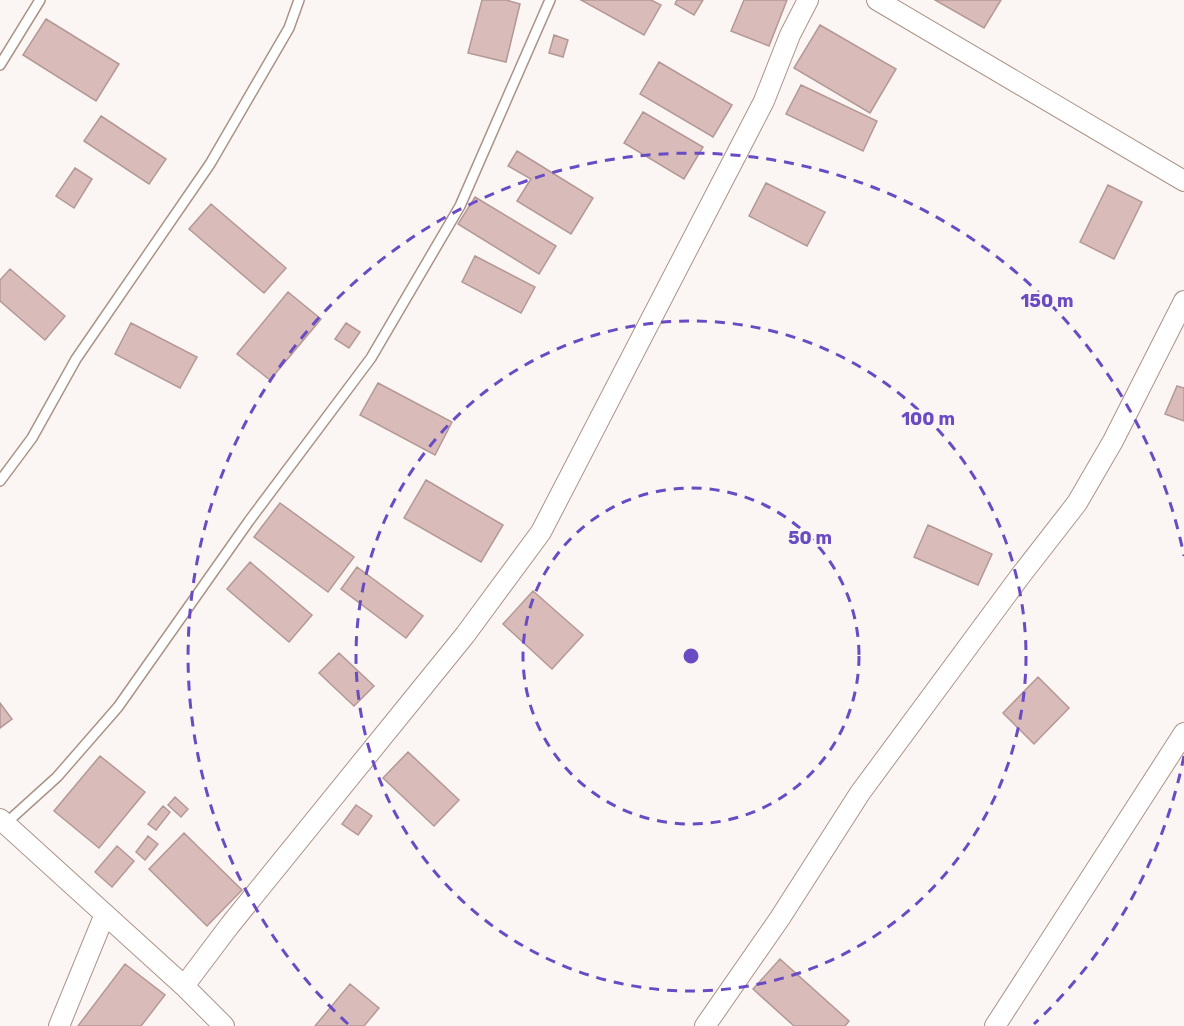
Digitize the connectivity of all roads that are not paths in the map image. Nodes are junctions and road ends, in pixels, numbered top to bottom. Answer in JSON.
{"nodes":[{"id":1,"x":40,"y":0,"type":"edge"},
{"id":2,"x":299,"y":0,"type":"edge"},
{"id":3,"x":550,"y":0,"type":"edge"},
{"id":4,"x":808,"y":0,"type":"edge"},
{"id":5,"x":877,"y":0,"type":"edge"},
{"id":6,"x":0,"y":65,"type":"edge"},
{"id":7,"x":1184,"y":181,"type":"edge"},
{"id":8,"x":1184,"y":301,"type":"edge"},
{"id":9,"x":0,"y":481,"type":"edge"},
{"id":10,"x":1184,"y":733,"type":"edge"},
{"id":11,"x":3,"y":821,"type":"edge"},
{"id":12,"x":105,"y":914,"type":"junction"},
{"id":13,"x":184,"y":987,"type":"junction"},
{"id":14,"x":59,"y":1026,"type":"edge"},
{"id":15,"x":224,"y":1026,"type":"edge"},
{"id":16,"x":705,"y":1026,"type":"edge"},
{"id":17,"x":995,"y":1026,"type":"edge"}],
"edges":[{"from":1,"to":6,"type":"lane"},
{"from":2,"to":9,"type":"lane"},
{"from":3,"to":11,"type":"lane"},
{"from":4,"to":13,"type":"street"},
{"from":5,"to":7,"type":"street"},
{"from":8,"to":16,"type":"street"},
{"from":10,"to":17,"type":"street"},
{"from":11,"to":12,"type":"street"},
{"from":12,"to":13,"type":"street"},
{"from":12,"to":14,"type":"street"},
{"from":13,"to":15,"type":"street"}]}
